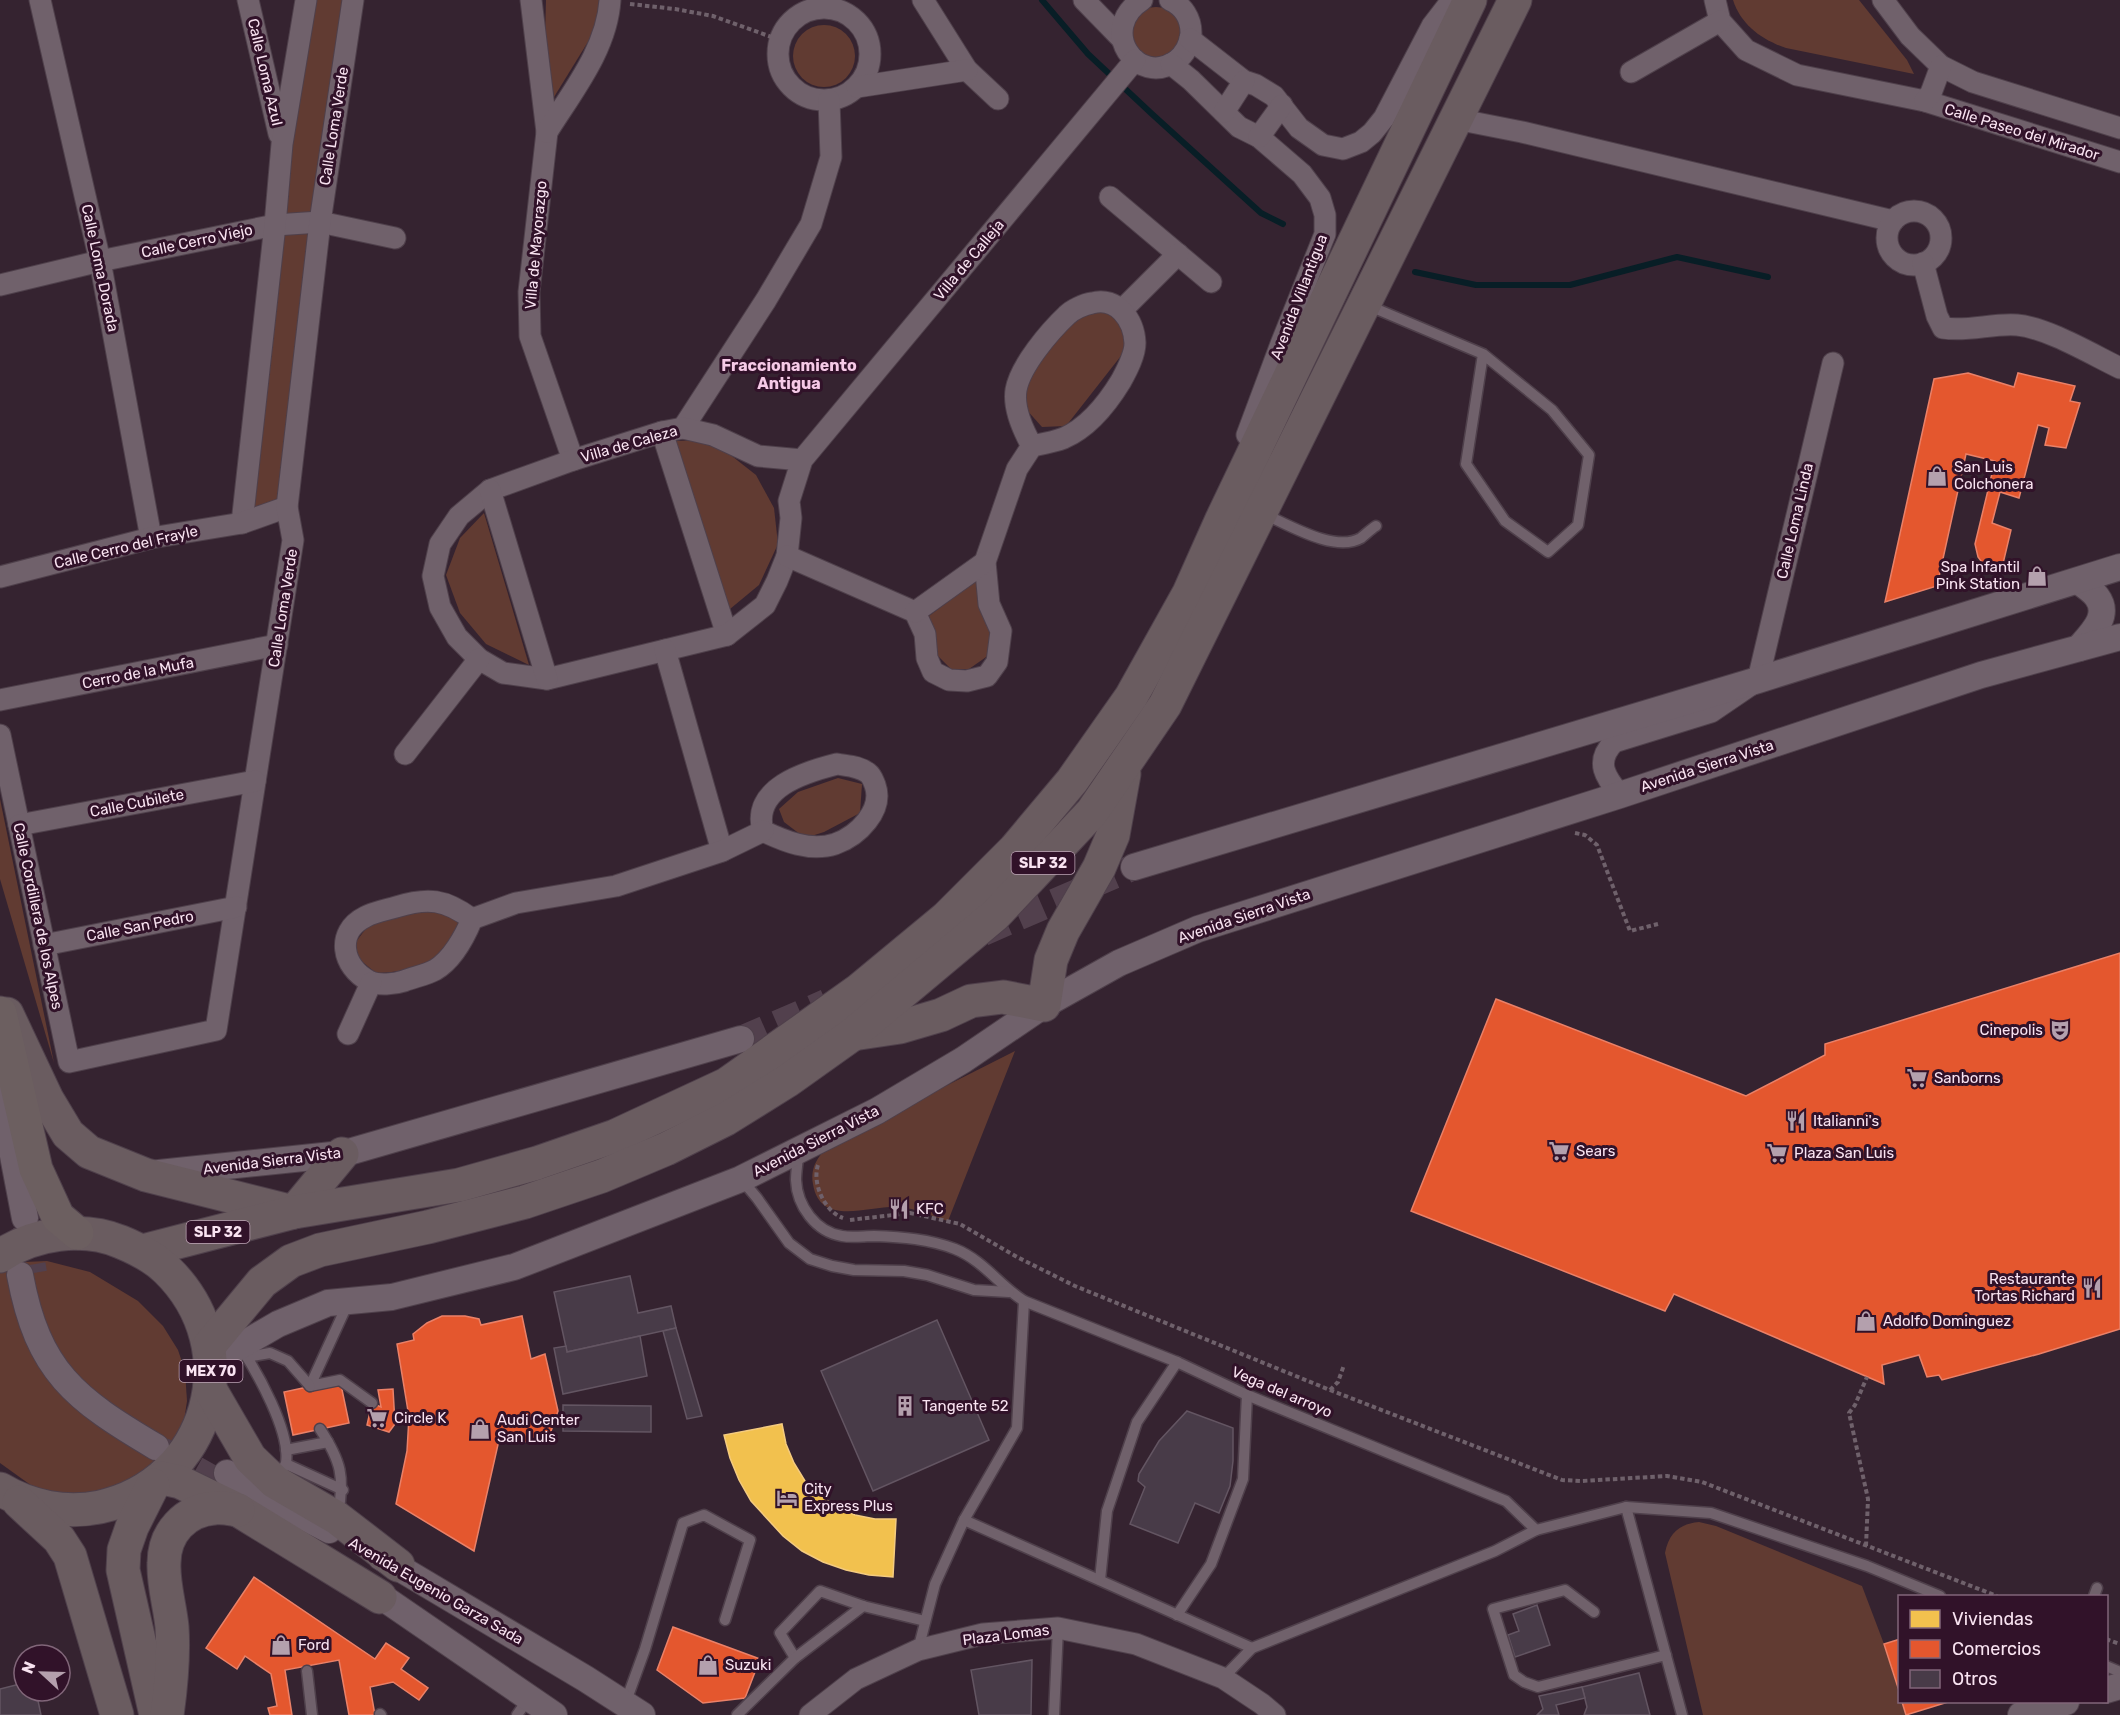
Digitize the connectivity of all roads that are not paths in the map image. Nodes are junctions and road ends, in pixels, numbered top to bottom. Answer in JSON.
{"nodes":[{"id":1,"x":40,"y":0,"type":"edge"},
{"id":2,"x":248,"y":0,"type":"edge"},
{"id":3,"x":306,"y":0,"type":"edge"},
{"id":4,"x":354,"y":0,"type":"edge"},
{"id":5,"x":531,"y":0,"type":"edge"},
{"id":6,"x":922,"y":0,"type":"edge"},
{"id":7,"x":1084,"y":0,"type":"edge"},
{"id":8,"x":1142,"y":0,"type":"edge"},
{"id":9,"x":1170,"y":0,"type":"edge"},
{"id":10,"x":1452,"y":0,"type":"edge"},
{"id":11,"x":1470,"y":0,"type":"edge"},
{"id":12,"x":1515,"y":0,"type":"edge"},
{"id":13,"x":1715,"y":0,"type":"edge"},
{"id":14,"x":1883,"y":0,"type":"edge"},
{"id":15,"x":610,"y":1,"type":"edge"},
{"id":16,"x":840,"y":5,"type":"edge"},
{"id":17,"x":1720,"y":21,"type":"junction"},
{"id":18,"x":1121,"y":38,"type":"junction"},
{"id":19,"x":1190,"y":39,"type":"junction"},
{"id":20,"x":1171,"y":64,"type":"junction"},
{"id":21,"x":1131,"y":66,"type":"junction"},
{"id":22,"x":1941,"y":66,"type":"junction"},
{"id":23,"x":967,"y":70,"type":"junction"},
{"id":24,"x":1631,"y":72,"type":"dead end"},
{"id":25,"x":1244,"y":81,"type":"junction"},
{"id":26,"x":856,"y":87,"type":"junction"},
{"id":27,"x":998,"y":99,"type":"dead end"},
{"id":28,"x":829,"y":100,"type":"junction"},
{"id":29,"x":1924,"y":101,"type":"junction"},
{"id":30,"x":1282,"y":105,"type":"junction"},
{"id":31,"x":1224,"y":112,"type":"junction"},
{"id":32,"x":2069,"y":112,"type":"junction"},
{"id":33,"x":1456,"y":119,"type":"junction"},
{"id":34,"x":2120,"y":128,"type":"edge"},
{"id":35,"x":547,"y":132,"type":"junction"},
{"id":36,"x":1259,"y":137,"type":"junction"},
{"id":37,"x":2060,"y":143,"type":"junction"},
{"id":38,"x":282,"y":144,"type":"junction"},
{"id":39,"x":2120,"y":162,"type":"edge"},
{"id":40,"x":1110,"y":197,"type":"dead end"},
{"id":41,"x":1893,"y":221,"type":"junction"},
{"id":42,"x":320,"y":222,"type":"junction"},
{"id":43,"x":275,"y":225,"type":"junction"},
{"id":44,"x":394,"y":238,"type":"dead end"},
{"id":45,"x":1178,"y":254,"type":"junction"},
{"id":46,"x":100,"y":261,"type":"junction"},
{"id":47,"x":1923,"y":263,"type":"junction"},
{"id":48,"x":1211,"y":282,"type":"dead end"},
{"id":49,"x":0,"y":285,"type":"edge"},
{"id":50,"x":1364,"y":303,"type":"junction"},
{"id":51,"x":1122,"y":310,"type":"junction"},
{"id":52,"x":1483,"y":354,"type":"junction"},
{"id":53,"x":1833,"y":363,"type":"dead end"},
{"id":54,"x":2120,"y":368,"type":"edge"},
{"id":55,"x":683,"y":428,"type":"junction"},
{"id":56,"x":662,"y":432,"type":"junction"},
{"id":57,"x":1032,"y":446,"type":"junction"},
{"id":58,"x":573,"y":460,"type":"junction"},
{"id":59,"x":802,"y":460,"type":"junction"},
{"id":60,"x":490,"y":490,"type":"junction"},
{"id":61,"x":287,"y":507,"type":"junction"},
{"id":62,"x":1261,"y":513,"type":"junction"},
{"id":63,"x":1222,"y":519,"type":"junction"},
{"id":64,"x":242,"y":523,"type":"junction"},
{"id":65,"x":1376,"y":525,"type":"dead end"},
{"id":66,"x":151,"y":538,"type":"junction"},
{"id":67,"x":787,"y":556,"type":"junction"},
{"id":68,"x":985,"y":562,"type":"junction"},
{"id":69,"x":2120,"y":567,"type":"edge"},
{"id":70,"x":0,"y":577,"type":"edge"},
{"id":71,"x":2078,"y":581,"type":"junction"},
{"id":72,"x":915,"y":612,"type":"junction"},
{"id":73,"x":727,"y":635,"type":"junction"},
{"id":74,"x":2120,"y":637,"type":"edge"},
{"id":75,"x":277,"y":645,"type":"junction"},
{"id":76,"x":2079,"y":648,"type":"junction"},
{"id":77,"x":665,"y":650,"type":"junction"},
{"id":78,"x":479,"y":660,"type":"junction"},
{"id":79,"x":547,"y":679,"type":"junction"},
{"id":80,"x":1758,"y":680,"type":"junction"},
{"id":81,"x":0,"y":700,"type":"edge"},
{"id":82,"x":0,"y":735,"type":"edge"},
{"id":83,"x":405,"y":754,"type":"dead end"},
{"id":84,"x":1127,"y":761,"type":"junction"},
{"id":85,"x":255,"y":781,"type":"junction"},
{"id":86,"x":1620,"y":795,"type":"junction"},
{"id":87,"x":19,"y":825,"type":"junction"},
{"id":88,"x":763,"y":831,"type":"junction"},
{"id":89,"x":722,"y":851,"type":"junction"},
{"id":90,"x":1134,"y":867,"type":"tunnel mouth"},
{"id":91,"x":236,"y":907,"type":"junction"},
{"id":92,"x":472,"y":919,"type":"junction"},
{"id":93,"x":44,"y":945,"type":"junction"},
{"id":94,"x":371,"y":982,"type":"junction"},
{"id":95,"x":0,"y":998,"type":"edge"},
{"id":96,"x":1044,"y":1005,"type":"junction"},
{"id":97,"x":0,"y":1013,"type":"edge"},
{"id":98,"x":348,"y":1034,"type":"dead end"},
{"id":99,"x":853,"y":1034,"type":"junction"},
{"id":100,"x":741,"y":1039,"type":"tunnel mouth"},
{"id":101,"x":69,"y":1062,"type":"joint"},
{"id":102,"x":0,"y":1088,"type":"edge"},
{"id":103,"x":0,"y":1154,"type":"edge"},
{"id":104,"x":342,"y":1154,"type":"junction"},
{"id":105,"x":808,"y":1156,"type":"junction"},
{"id":106,"x":146,"y":1175,"type":"junction"},
{"id":107,"x":741,"y":1179,"type":"junction"},
{"id":108,"x":294,"y":1212,"type":"junction"},
{"id":109,"x":77,"y":1233,"type":"junction"},
{"id":110,"x":142,"y":1251,"type":"junction"},
{"id":111,"x":18,"y":1268,"type":"edge"},
{"id":112,"x":1009,"y":1292,"type":"junction"},
{"id":113,"x":349,"y":1301,"type":"junction"},
{"id":114,"x":1024,"y":1301,"type":"junction"},
{"id":115,"x":224,"y":1360,"type":"junction"},
{"id":116,"x":1177,"y":1362,"type":"junction"},
{"id":117,"x":310,"y":1386,"type":"junction"},
{"id":118,"x":1247,"y":1395,"type":"junction"},
{"id":119,"x":372,"y":1403,"type":"dead end"},
{"id":120,"x":320,"y":1429,"type":"dead end"},
{"id":121,"x":328,"y":1442,"type":"junction"},
{"id":122,"x":286,"y":1449,"type":"junction"},
{"id":123,"x":159,"y":1462,"type":"junction"},
{"id":124,"x":277,"y":1487,"type":"junction"},
{"id":125,"x":229,"y":1489,"type":"junction"},
{"id":126,"x":6,"y":1493,"type":"edge"},
{"id":127,"x":340,"y":1504,"type":"junction"},
{"id":128,"x":1626,"y":1507,"type":"junction"},
{"id":129,"x":964,"y":1520,"type":"junction"},
{"id":130,"x":1536,"y":1530,"type":"junction"},
{"id":131,"x":398,"y":1565,"type":"junction"},
{"id":132,"x":1100,"y":1580,"type":"junction"},
{"id":133,"x":1938,"y":1595,"type":"edge"},
{"id":134,"x":380,"y":1597,"type":"junction"},
{"id":135,"x":862,"y":1606,"type":"junction"},
{"id":136,"x":1594,"y":1612,"type":"dead end"},
{"id":137,"x":1177,"y":1615,"type":"junction"},
{"id":138,"x":725,"y":1620,"type":"dead end"},
{"id":139,"x":925,"y":1621,"type":"junction"},
{"id":140,"x":1058,"y":1628,"type":"junction"},
{"id":141,"x":1252,"y":1648,"type":"junction"},
{"id":142,"x":918,"y":1650,"type":"junction"},
{"id":143,"x":1666,"y":1655,"type":"junction"},
{"id":144,"x":795,"y":1658,"type":"junction"},
{"id":145,"x":307,"y":1671,"type":"dead end"},
{"id":146,"x":1223,"y":1678,"type":"junction"},
{"id":147,"x":2060,"y":1703,"type":"edge"},
{"id":148,"x":172,"y":1705,"type":"edge"},
{"id":149,"x":523,"y":1706,"type":"edge"},
{"id":150,"x":633,"y":1709,"type":"edge"},
{"id":151,"x":117,"y":1715,"type":"edge"},
{"id":152,"x":156,"y":1715,"type":"edge"},
{"id":153,"x":312,"y":1715,"type":"edge"},
{"id":154,"x":554,"y":1715,"type":"edge"},
{"id":155,"x":737,"y":1715,"type":"edge"},
{"id":156,"x":810,"y":1715,"type":"edge"},
{"id":157,"x":1054,"y":1715,"type":"edge"},
{"id":158,"x":1275,"y":1715,"type":"edge"},
{"id":159,"x":1682,"y":1715,"type":"edge"},
{"id":160,"x":2021,"y":1715,"type":"edge"}],
"edges":[{"from":1,"to":46,"type":"street","name":"Calle Loma Dorada"},
{"from":2,"to":38,"type":"street","name":"Calle Loma Azul"},
{"from":3,"to":38,"type":"street"},
{"from":4,"to":42,"type":"street","name":"Calle Loma Verde"},
{"from":5,"to":35,"type":"street","name":"Villa de Mayorazgo"},
{"from":6,"to":23,"type":"street"},
{"from":7,"to":18,"type":"street"},
{"from":8,"to":18,"type":"street"},
{"from":9,"to":19,"type":"street"},
{"from":10,"to":30,"type":"street"},
{"from":11,"to":63,"type":"highway","number":"SLP 32"},
{"from":12,"to":33,"type":"highway","number":"SLP 32"},
{"from":13,"to":17,"type":"street","name":"Calle Paseo del Mirador"},
{"from":14,"to":22,"type":"street"},
{"from":15,"to":35,"type":"street","name":"Villa de Mayorazgo"},
{"from":16,"to":26,"type":"street"},
{"from":16,"to":28,"type":"street"},
{"from":17,"to":24,"type":"street"},
{"from":17,"to":29,"type":"street","name":"Calle Paseo del Mirador"},
{"from":18,"to":21,"type":"street"},
{"from":19,"to":20,"type":"street"},
{"from":19,"to":25,"type":"street"},
{"from":20,"to":21,"type":"street"},
{"from":20,"to":31,"type":"street","name":"Avenida Villantigua"},
{"from":21,"to":59,"type":"street","name":"Villa de Calleja"},
{"from":22,"to":29,"type":"street","name":"Calle Paseo del Mirador"},
{"from":22,"to":32,"type":"street"},
{"from":23,"to":26,"type":"street"},
{"from":23,"to":27,"type":"street"},
{"from":25,"to":30,"type":"street"},
{"from":25,"to":31,"type":"street"},
{"from":26,"to":28,"type":"street"},
{"from":28,"to":55,"type":"street"},
{"from":29,"to":37,"type":"street","name":"Calle Paseo del Mirador"},
{"from":30,"to":36,"type":"street"},
{"from":31,"to":36,"type":"street","name":"Avenida Villantigua"},
{"from":32,"to":34,"type":"street"},
{"from":32,"to":37,"type":"street"},
{"from":33,"to":41,"type":"street"},
{"from":33,"to":50,"type":"highway","number":"SLP 32"},
{"from":35,"to":58,"type":"street","name":"Villa de Mayorazgo"},
{"from":36,"to":63,"type":"street","name":"Avenida Villantigua"},
{"from":37,"to":39,"type":"street","name":"Calle Paseo del Mirador"},
{"from":38,"to":43,"type":"street"},
{"from":40,"to":45,"type":"street"},
{"from":41,"to":47,"type":"street"},
{"from":41,"to":47,"type":"street"},
{"from":42,"to":43,"type":"street","name":"Calle Cerro Viejo"},
{"from":42,"to":44,"type":"street","name":"Calle Cerro Viejo"},
{"from":42,"to":61,"type":"street","name":"Calle Loma Verde"},
{"from":43,"to":46,"type":"street","name":"Calle Cerro Viejo"},
{"from":43,"to":64,"type":"street"},
{"from":45,"to":48,"type":"street"},
{"from":45,"to":51,"type":"street"},
{"from":46,"to":49,"type":"street","name":"Calle Cerro Viejo"},
{"from":46,"to":66,"type":"street","name":"Calle Loma Dorada"},
{"from":47,"to":54,"type":"street"},
{"from":50,"to":52,"type":"lane"},
{"from":50,"to":62,"type":"highway","number":"SLP 32"},
{"from":51,"to":57,"type":"street"},
{"from":51,"to":57,"type":"street"},
{"from":52,"to":52,"type":"lane"},
{"from":53,"to":80,"type":"street","name":"Calle Loma Linda"},
{"from":55,"to":56,"type":"street","name":"Villa de Caleza"},
{"from":55,"to":59,"type":"street","name":"Villa de Caleza"},
{"from":56,"to":58,"type":"street","name":"Villa de Caleza"},
{"from":56,"to":73,"type":"street"},
{"from":57,"to":68,"type":"street"},
{"from":58,"to":60,"type":"street","name":"Villa de Caleza"},
{"from":59,"to":67,"type":"street","name":"Villa de Caleza"},
{"from":60,"to":78,"type":"street","name":"Villa de Caleza"},
{"from":60,"to":79,"type":"street"},
{"from":61,"to":64,"type":"street","name":"Calle Cerro del Frayle"},
{"from":61,"to":75,"type":"street","name":"Calle Loma Verde"},
{"from":62,"to":65,"type":"lane"},
{"from":62,"to":84,"type":"highway","number":"SLP 32"},
{"from":63,"to":108,"type":"highway","number":"SLP 32"},
{"from":64,"to":66,"type":"street","name":"Calle Cerro del Frayle"},
{"from":66,"to":70,"type":"street","name":"Calle Cerro del Frayle"},
{"from":67,"to":72,"type":"street"},
{"from":67,"to":73,"type":"street","name":"Villa de Caleza"},
{"from":68,"to":72,"type":"street"},
{"from":68,"to":72,"type":"street"},
{"from":69,"to":71,"type":"street"},
{"from":71,"to":76,"type":"street"},
{"from":71,"to":80,"type":"street"},
{"from":73,"to":77,"type":"street","name":"Villa de Caleza"},
{"from":74,"to":76,"type":"street","name":"Avenida Sierra Vista"},
{"from":75,"to":81,"type":"street","name":"Cerro de la Mufa"},
{"from":75,"to":85,"type":"street","name":"Calle Loma Verde"},
{"from":76,"to":86,"type":"street","name":"Avenida Sierra Vista"},
{"from":77,"to":79,"type":"street","name":"Villa de Caleza"},
{"from":77,"to":89,"type":"street"},
{"from":78,"to":79,"type":"street","name":"Villa de Caleza"},
{"from":78,"to":83,"type":"street"},
{"from":80,"to":86,"type":"street"},
{"from":80,"to":90,"type":"street"},
{"from":82,"to":87,"type":"street","name":"Calle Cordillera de los Alpes"},
{"from":84,"to":96,"type":"highway"},
{"from":84,"to":99,"type":"highway","number":"SLP 32"},
{"from":85,"to":87,"type":"street","name":"Calle Cubilete"},
{"from":85,"to":91,"type":"street","name":"Calle Loma Verde"},
{"from":86,"to":96,"type":"street","name":"Avenida Sierra Vista"},
{"from":87,"to":93,"type":"street","name":"Calle Cordillera de los Alpes"},
{"from":88,"to":88,"type":"street"},
{"from":88,"to":89,"type":"street"},
{"from":89,"to":92,"type":"street"},
{"from":91,"to":93,"type":"street","name":"Calle San Pedro"},
{"from":91,"to":101,"type":"street","name":"Calle Loma Verde"},
{"from":92,"to":94,"type":"street"},
{"from":92,"to":94,"type":"street"},
{"from":93,"to":101,"type":"street","name":"Calle Cordillera de los Alpes"},
{"from":94,"to":98,"type":"street"},
{"from":95,"to":106,"type":"highway"},
{"from":96,"to":99,"type":"highway"},
{"from":96,"to":105,"type":"street","name":"Avenida Sierra Vista"},
{"from":97,"to":109,"type":"highway"},
{"from":99,"to":115,"type":"highway","number":"SLP 32"},
{"from":100,"to":104,"type":"street","name":"Avenida Sierra Vista"},
{"from":102,"to":103,"type":"street"},
{"from":104,"to":106,"type":"street","name":"Avenida Sierra Vista"},
{"from":104,"to":108,"type":"highway"},
{"from":105,"to":107,"type":"street","name":"Avenida Sierra Vista"},
{"from":105,"to":112,"type":"lane","name":"Vega del arroyo"},
{"from":106,"to":108,"type":"highway"},
{"from":107,"to":112,"type":"lane","name":"Vega del arroyo"},
{"from":107,"to":113,"type":"street","name":"Avenida Sierra Vista"},
{"from":108,"to":110,"type":"highway","number":"SLP 32"},
{"from":109,"to":110,"type":"highway","number":"MEX 70"},
{"from":109,"to":111,"type":"highway","number":"MEX 70"},
{"from":110,"to":115,"type":"highway","number":"MEX 70"},
{"from":111,"to":123,"type":"street"},
{"from":112,"to":114,"type":"lane","name":"Vega del arroyo"},
{"from":113,"to":115,"type":"street","name":"Avenida Sierra Vista"},
{"from":113,"to":117,"type":"lane"},
{"from":114,"to":116,"type":"lane","name":"Vega del arroyo"},
{"from":114,"to":129,"type":"lane"},
{"from":115,"to":117,"type":"lane"},
{"from":115,"to":122,"type":"lane"},
{"from":115,"to":123,"type":"highway","number":"MEX 70"},
{"from":115,"to":124,"type":"highway"},
{"from":116,"to":118,"type":"lane","name":"Vega del arroyo"},
{"from":116,"to":132,"type":"lane"},
{"from":117,"to":119,"type":"lane"},
{"from":118,"to":130,"type":"lane","name":"Vega del arroyo"},
{"from":118,"to":137,"type":"lane"},
{"from":120,"to":121,"type":"lane"},
{"from":121,"to":122,"type":"lane"},
{"from":121,"to":127,"type":"lane"},
{"from":122,"to":124,"type":"lane"},
{"from":123,"to":125,"type":"highway"},
{"from":123,"to":126,"type":"highway","number":"MEX 70"},
{"from":123,"to":152,"type":"highway","number":"MEX 70"},
{"from":124,"to":125,"type":"street","name":"Avenida Eugenio Garza Sada"},
{"from":124,"to":127,"type":"highway"},
{"from":124,"to":134,"type":"street","name":"Avenida Eugenio Garza Sada"},
{"from":125,"to":131,"type":"street","name":"Avenida Eugenio Garza Sada"},
{"from":125,"to":134,"type":"highway"},
{"from":125,"to":148,"type":"highway"},
{"from":126,"to":151,"type":"highway","number":"MEX 70"},
{"from":127,"to":131,"type":"highway"},
{"from":128,"to":130,"type":"lane"},
{"from":128,"to":133,"type":"lane"},
{"from":128,"to":143,"type":"lane"},
{"from":129,"to":132,"type":"lane"},
{"from":129,"to":139,"type":"lane"},
{"from":130,"to":141,"type":"lane"},
{"from":131,"to":150,"type":"street","name":"Avenida Eugenio Garza Sada"},
{"from":132,"to":137,"type":"lane"},
{"from":134,"to":149,"type":"street","name":"Avenida Eugenio Garza Sada"},
{"from":135,"to":139,"type":"lane"},
{"from":135,"to":144,"type":"lane"},
{"from":135,"to":144,"type":"lane"},
{"from":136,"to":143,"type":"lane"},
{"from":137,"to":141,"type":"lane"},
{"from":138,"to":150,"type":"lane"},
{"from":139,"to":142,"type":"lane"},
{"from":140,"to":142,"type":"street","name":"Plaza Lomas"},
{"from":140,"to":146,"type":"street","name":"Plaza Lomas"},
{"from":140,"to":157,"type":"lane"},
{"from":141,"to":146,"type":"lane"},
{"from":142,"to":156,"type":"street","name":"Plaza Lomas"},
{"from":143,"to":159,"type":"lane"},
{"from":144,"to":155,"type":"lane"},
{"from":145,"to":153,"type":"lane"},
{"from":146,"to":158,"type":"street","name":"Plaza Lomas"},
{"from":147,"to":160,"type":"street"},
{"from":149,"to":154,"type":"street","name":"Avenida Eugenio Garza Sada"}]}
